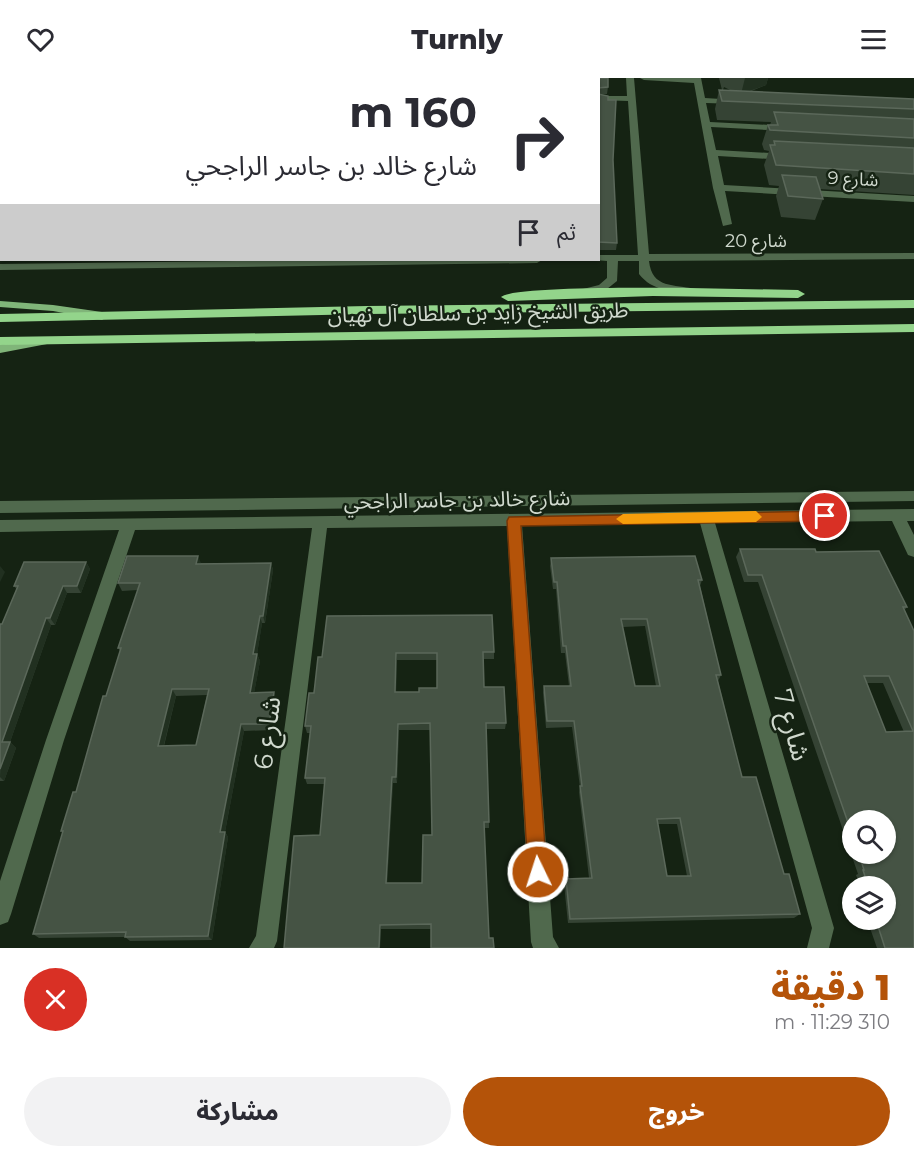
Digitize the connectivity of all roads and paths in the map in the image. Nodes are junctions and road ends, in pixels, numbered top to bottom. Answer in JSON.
{"nodes":[{"id":1,"x":630,"y":78,"type":"edge"},
{"id":2,"x":644,"y":78,"type":"edge"},
{"id":3,"x":697,"y":79,"type":"edge"},
{"id":4,"x":600,"y":98,"type":"edge"},
{"id":5,"x":631,"y":99,"type":"junction"},
{"id":6,"x":703,"y":100,"type":"junction"},
{"id":7,"x":747,"y":102,"type":"edge"},
{"id":8,"x":707,"y":124,"type":"junction"},
{"id":9,"x":796,"y":128,"type":"edge"},
{"id":10,"x":713,"y":153,"type":"junction"},
{"id":11,"x":802,"y":158,"type":"edge"},
{"id":12,"x":718,"y":188,"type":"junction"},
{"id":13,"x":914,"y":199,"type":"edge"},
{"id":14,"x":727,"y":224,"type":"dead end"},
{"id":15,"x":914,"y":256,"type":"edge"},
{"id":16,"x":600,"y":258,"type":"edge"},
{"id":17,"x":612,"y":258,"type":"junction"},
{"id":18,"x":642,"y":258,"type":"junction"},
{"id":19,"x":460,"y":261,"type":"edge"},
{"id":20,"x":0,"y":267,"type":"edge"},
{"id":21,"x":694,"y":291,"type":"junction"},
{"id":22,"x":583,"y":292,"type":"junction"},
{"id":23,"x":914,"y":299,"type":"edge"},
{"id":24,"x":0,"y":304,"type":"edge"},
{"id":25,"x":914,"y":304,"type":"edge"},
{"id":26,"x":367,"y":310,"type":"junction"},
{"id":27,"x":108,"y":317,"type":"junction"},
{"id":28,"x":0,"y":318,"type":"edge"},
{"id":29,"x":910,"y":329,"type":"edge"},
{"id":30,"x":43,"y":340,"type":"junction"},
{"id":31,"x":0,"y":341,"type":"edge"},
{"id":32,"x":0,"y":349,"type":"edge"},
{"id":33,"x":914,"y":496,"type":"edge"},
{"id":34,"x":444,"y":501,"type":"junction"},
{"id":35,"x":398,"y":502,"type":"junction"},
{"id":36,"x":0,"y":507,"type":"edge"},
{"id":37,"x":897,"y":515,"type":"junction"},
{"id":38,"x":914,"y":515,"type":"edge"},
{"id":39,"x":706,"y":517,"type":"junction"},
{"id":40,"x":441,"y":521,"type":"junction"},
{"id":41,"x":514,"y":521,"type":"junction"},
{"id":42,"x":321,"y":522,"type":"junction"},
{"id":43,"x":397,"y":522,"type":"junction"},
{"id":44,"x":129,"y":525,"type":"junction"},
{"id":45,"x":0,"y":526,"type":"edge"},
{"id":46,"x":914,"y":550,"type":"edge"},
{"id":47,"x":0,"y":914,"type":"edge"},
{"id":48,"x":260,"y":948,"type":"edge"},
{"id":49,"x":548,"y":948,"type":"edge"},
{"id":50,"x":818,"y":948,"type":"edge"}],
"edges":[{"from":1,"to":5,"type":"street"},
{"from":2,"to":3,"type":"street"},
{"from":3,"to":6,"type":"street"},
{"from":4,"to":5,"type":"street"},
{"from":5,"to":18,"type":"street"},
{"from":6,"to":7,"type":"street"},
{"from":6,"to":8,"type":"street"},
{"from":8,"to":9,"type":"street"},
{"from":8,"to":10,"type":"street"},
{"from":10,"to":11,"type":"street"},
{"from":10,"to":12,"type":"street"},
{"from":12,"to":13,"type":"street","name":"شارع 9"},
{"from":12,"to":14,"type":"street"},
{"from":15,"to":18,"type":"street","name":"شارع 20"},
{"from":16,"to":17,"type":"street","name":"شارع 20"},
{"from":17,"to":18,"type":"street","name":"شارع 20"},
{"from":17,"to":22,"type":"street"},
{"from":18,"to":21,"type":"street"},
{"from":19,"to":20,"type":"street"},
{"from":21,"to":22,"type":"highway"},
{"from":21,"to":23,"type":"highway"},
{"from":22,"to":26,"type":"highway"},
{"from":24,"to":27,"type":"main road","name":"طريق الشيخ زايد بن سلطان آل نهيان"},
{"from":25,"to":26,"type":"highway","name":"طريق الشيخ زايد بن سلطان آل نهيان"},
{"from":26,"to":27,"type":"highway","name":"طريق الشيخ زايد بن سلطان آل نهيان"},
{"from":27,"to":28,"type":"highway","name":"طريق الشيخ زايد بن سلطان آل نهيان"},
{"from":29,"to":30,"type":"highway","name":"طريق الشيخ زايد بن سلطان آل نهيان"},
{"from":30,"to":31,"type":"highway","name":"طريق الشيخ زايد بن سلطان آل نهيان"},
{"from":30,"to":32,"type":"main road","name":"طريق الشيخ زايد بن سلطان آل نهيان"},
{"from":33,"to":34,"type":"street","name":"شارع خالد بن جاسر الراجحي"},
{"from":34,"to":35,"type":"street","name":"شارع خالد بن جاسر الراجحي"},
{"from":34,"to":40,"type":"street"},
{"from":35,"to":36,"type":"street","name":"شارع خالد بن جاسر الراجحي"},
{"from":35,"to":43,"type":"street"},
{"from":37,"to":38,"type":"street","name":"شارع خالد بن جاسر الراجحي"},
{"from":37,"to":39,"type":"street","name":"شارع خالد بن جاسر الراجحي"},
{"from":37,"to":46,"type":"street"},
{"from":39,"to":41,"type":"street","name":"شارع خالد بن جاسر الراجحي"},
{"from":39,"to":50,"type":"street","name":"شارع 7"},
{"from":40,"to":41,"type":"street","name":"شارع خالد بن جاسر الراجحي"},
{"from":40,"to":43,"type":"street","name":"شارع خالد بن جاسر الراجحي"},
{"from":41,"to":49,"type":"street"},
{"from":42,"to":43,"type":"street","name":"شارع خالد بن جاسر الراجحي"},
{"from":42,"to":44,"type":"street","name":"شارع خالد بن جاسر الراجحي"},
{"from":42,"to":48,"type":"street","name":"شارع 6"},
{"from":44,"to":45,"type":"street","name":"شارع خالد بن جاسر الراجحي"},
{"from":44,"to":47,"type":"street"}]}
